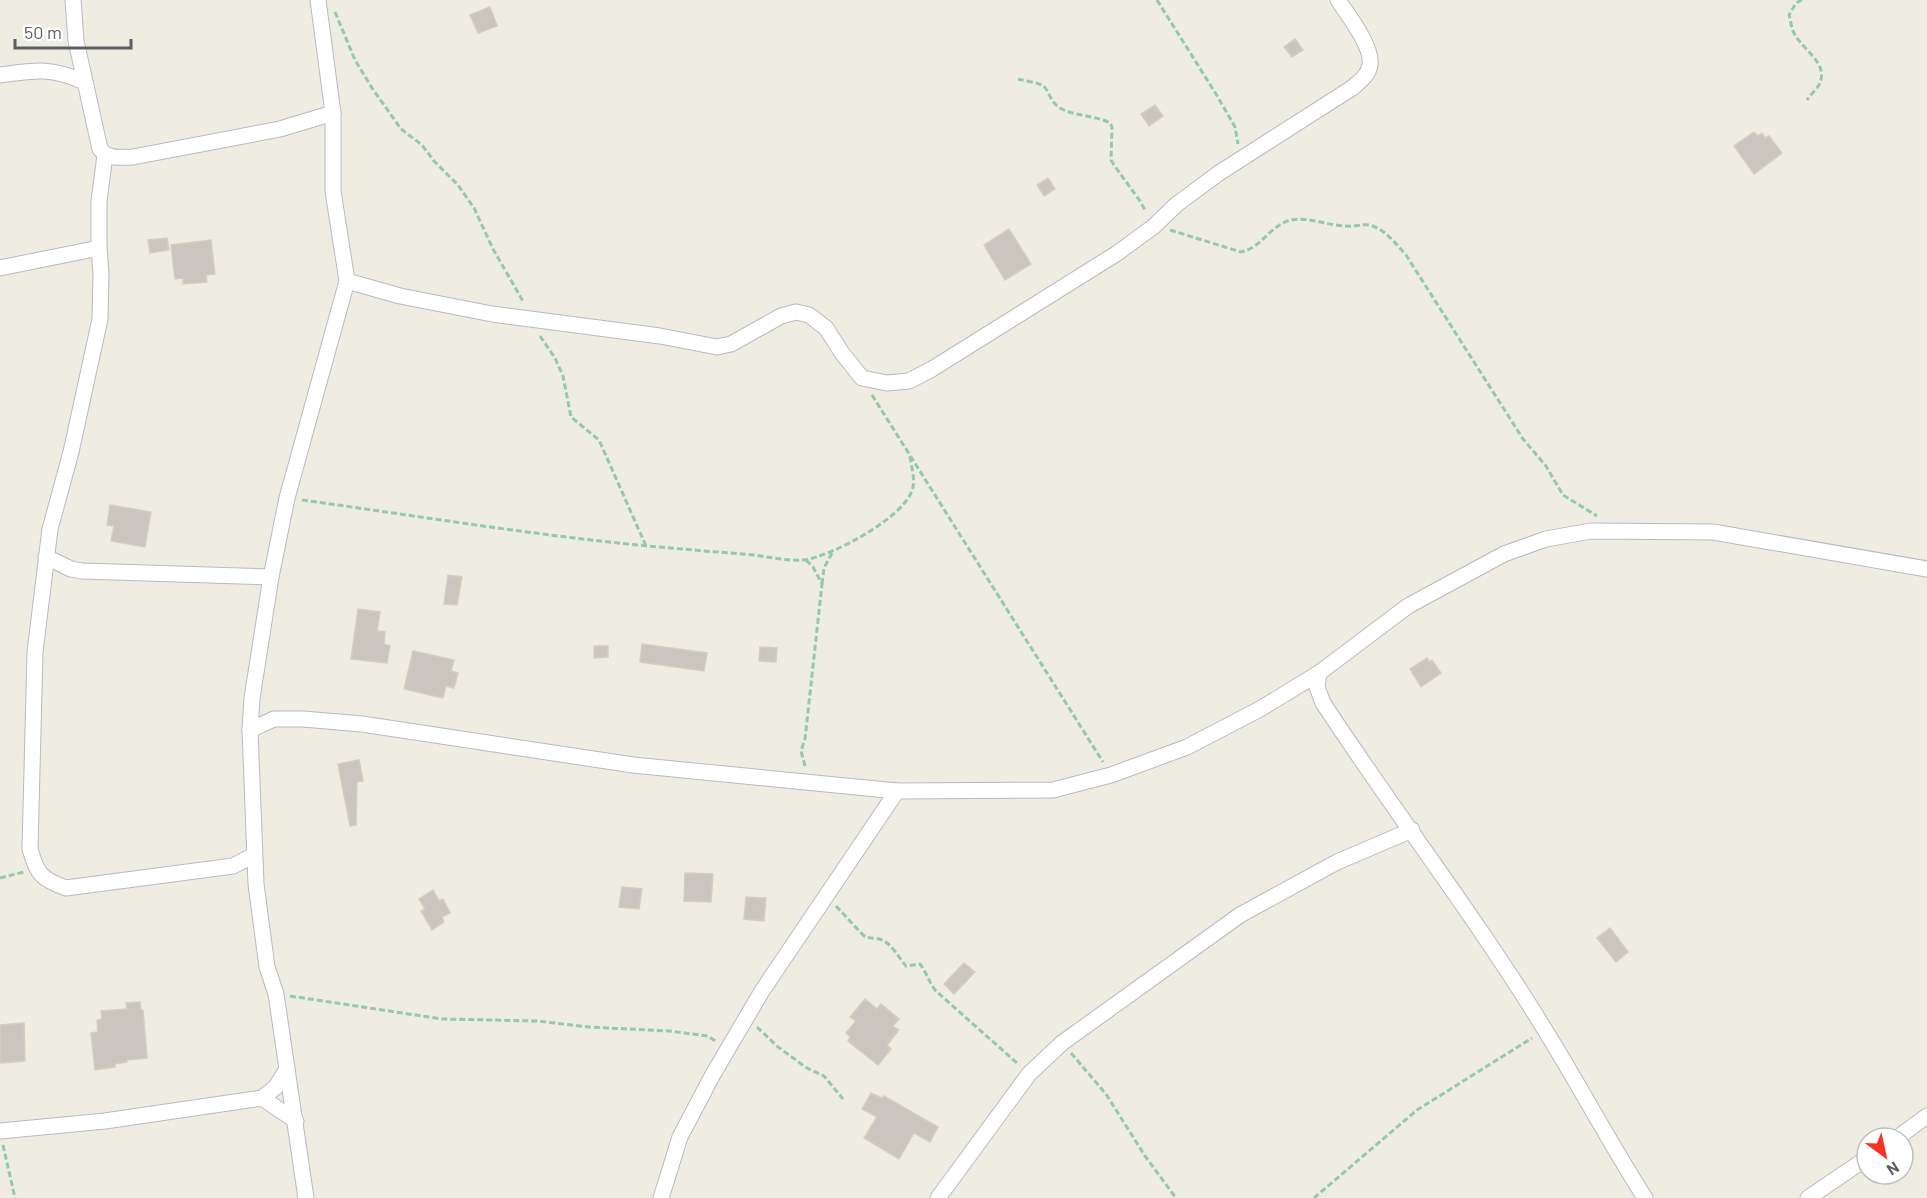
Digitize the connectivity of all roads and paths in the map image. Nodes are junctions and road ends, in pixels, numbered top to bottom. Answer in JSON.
{"nodes":[{"id":1,"x":73,"y":0,"type":"edge"},
{"id":2,"x":318,"y":0,"type":"edge"},
{"id":3,"x":1157,"y":0,"type":"edge"},
{"id":4,"x":1338,"y":0,"type":"edge"},
{"id":5,"x":1802,"y":0,"type":"edge"},
{"id":6,"x":332,"y":8,"type":"dead end"},
{"id":7,"x":0,"y":75,"type":"edge"},
{"id":8,"x":1018,"y":79,"type":"dead end"},
{"id":9,"x":85,"y":82,"type":"junction"},
{"id":10,"x":1807,"y":100,"type":"dead end"},
{"id":11,"x":333,"y":113,"type":"junction"},
{"id":12,"x":105,"y":155,"type":"junction"},
{"id":13,"x":1240,"y":160,"type":"junction"},
{"id":14,"x":1153,"y":227,"type":"junction"},
{"id":15,"x":99,"y":248,"type":"junction"},
{"id":16,"x":0,"y":268,"type":"edge"},
{"id":17,"x":347,"y":280,"type":"junction"},
{"id":18,"x":532,"y":319,"type":"junction"},
{"id":19,"x":862,"y":378,"type":"junction"},
{"id":20,"x":910,"y":456,"type":"junction"},
{"id":21,"x":287,"y":498,"type":"junction"},
{"id":22,"x":1598,"y":516,"type":"dead end"},
{"id":23,"x":646,"y":546,"type":"junction"},
{"id":24,"x":834,"y":550,"type":"junction"},
{"id":25,"x":46,"y":557,"type":"junction"},
{"id":26,"x":806,"y":560,"type":"junction"},
{"id":27,"x":1927,"y":569,"type":"edge"},
{"id":28,"x":271,"y":577,"type":"junction"},
{"id":29,"x":822,"y":584,"type":"junction"},
{"id":30,"x":1319,"y":672,"type":"junction"},
{"id":31,"x":252,"y":698,"type":"junction"},
{"id":32,"x":274,"y":719,"type":"junction"},
{"id":33,"x":250,"y":730,"type":"junction"},
{"id":34,"x":1111,"y":775,"type":"junction"},
{"id":35,"x":814,"y":782,"type":"junction"},
{"id":36,"x":897,"y":791,"type":"junction"},
{"id":37,"x":1412,"y":830,"type":"junction"},
{"id":38,"x":254,"y":855,"type":"junction"},
{"id":39,"x":233,"y":866,"type":"junction"},
{"id":40,"x":35,"y":869,"type":"junction"},
{"id":41,"x":0,"y":878,"type":"edge"},
{"id":42,"x":256,"y":884,"type":"junction"},
{"id":43,"x":827,"y":896,"type":"junction"},
{"id":44,"x":276,"y":994,"type":"junction"},
{"id":45,"x":747,"y":1018,"type":"junction"},
{"id":46,"x":1545,"y":1029,"type":"junction"},
{"id":47,"x":1062,"y":1043,"type":"junction"},
{"id":48,"x":727,"y":1053,"type":"junction"},
{"id":49,"x":287,"y":1069,"type":"junction"},
{"id":50,"x":1029,"y":1074,"type":"junction"},
{"id":51,"x":262,"y":1098,"type":"junction"},
{"id":52,"x":843,"y":1099,"type":"dead end"},
{"id":53,"x":1927,"y":1116,"type":"edge"},
{"id":54,"x":296,"y":1121,"type":"junction"},
{"id":55,"x":1913,"y":1126,"type":"edge"},
{"id":56,"x":1,"y":1137,"type":"edge"},
{"id":57,"x":1855,"y":1166,"type":"edge"},
{"id":58,"x":15,"y":1198,"type":"edge"},
{"id":59,"x":306,"y":1198,"type":"edge"},
{"id":60,"x":661,"y":1198,"type":"edge"},
{"id":61,"x":938,"y":1198,"type":"edge"},
{"id":62,"x":1176,"y":1198,"type":"edge"},
{"id":63,"x":1314,"y":1198,"type":"edge"},
{"id":64,"x":1645,"y":1198,"type":"edge"},
{"id":65,"x":1808,"y":1198,"type":"edge"}],
"edges":[{"from":1,"to":9,"type":"street"},
{"from":2,"to":11,"type":"street"},
{"from":3,"to":13,"type":"path"},
{"from":4,"to":13,"type":"street"},
{"from":5,"to":10,"type":"path"},
{"from":6,"to":18,"type":"path"},
{"from":7,"to":9,"type":"street"},
{"from":8,"to":14,"type":"path"},
{"from":9,"to":12,"type":"street"},
{"from":11,"to":12,"type":"street"},
{"from":11,"to":17,"type":"street"},
{"from":12,"to":15,"type":"street"},
{"from":13,"to":14,"type":"street"},
{"from":14,"to":19,"type":"street"},
{"from":14,"to":22,"type":"path"},
{"from":15,"to":16,"type":"street"},
{"from":15,"to":25,"type":"street"},
{"from":17,"to":18,"type":"street"},
{"from":17,"to":21,"type":"street"},
{"from":18,"to":19,"type":"street"},
{"from":18,"to":23,"type":"path"},
{"from":19,"to":20,"type":"path"},
{"from":20,"to":24,"type":"path"},
{"from":20,"to":34,"type":"path"},
{"from":21,"to":23,"type":"path"},
{"from":21,"to":28,"type":"street"},
{"from":23,"to":26,"type":"path"},
{"from":24,"to":26,"type":"path"},
{"from":24,"to":29,"type":"path"},
{"from":25,"to":28,"type":"street"},
{"from":25,"to":40,"type":"street"},
{"from":26,"to":29,"type":"path"},
{"from":27,"to":30,"type":"street"},
{"from":28,"to":31,"type":"street"},
{"from":29,"to":35,"type":"path"},
{"from":30,"to":34,"type":"street"},
{"from":30,"to":37,"type":"street"},
{"from":31,"to":32,"type":"street"},
{"from":31,"to":33,"type":"street"},
{"from":32,"to":33,"type":"street"},
{"from":32,"to":35,"type":"street"},
{"from":33,"to":38,"type":"street"},
{"from":34,"to":36,"type":"street"},
{"from":35,"to":36,"type":"street"},
{"from":36,"to":43,"type":"street"},
{"from":37,"to":46,"type":"street"},
{"from":37,"to":47,"type":"street"},
{"from":38,"to":39,"type":"street"},
{"from":38,"to":42,"type":"street"},
{"from":39,"to":40,"type":"street"},
{"from":39,"to":42,"type":"street"},
{"from":40,"to":41,"type":"path"},
{"from":42,"to":44,"type":"street"},
{"from":43,"to":45,"type":"street"},
{"from":43,"to":50,"type":"path"},
{"from":44,"to":48,"type":"path"},
{"from":44,"to":49,"type":"street"},
{"from":45,"to":48,"type":"street"},
{"from":45,"to":52,"type":"path"},
{"from":46,"to":63,"type":"path"},
{"from":46,"to":64,"type":"street"},
{"from":47,"to":50,"type":"street"},
{"from":47,"to":62,"type":"path"},
{"from":48,"to":60,"type":"street"},
{"from":49,"to":51,"type":"street"},
{"from":49,"to":54,"type":"street"},
{"from":50,"to":61,"type":"street"},
{"from":51,"to":54,"type":"street"},
{"from":51,"to":56,"type":"street"},
{"from":53,"to":55,"type":"street"},
{"from":54,"to":59,"type":"street"},
{"from":56,"to":58,"type":"path"},
{"from":57,"to":65,"type":"street"}]}
